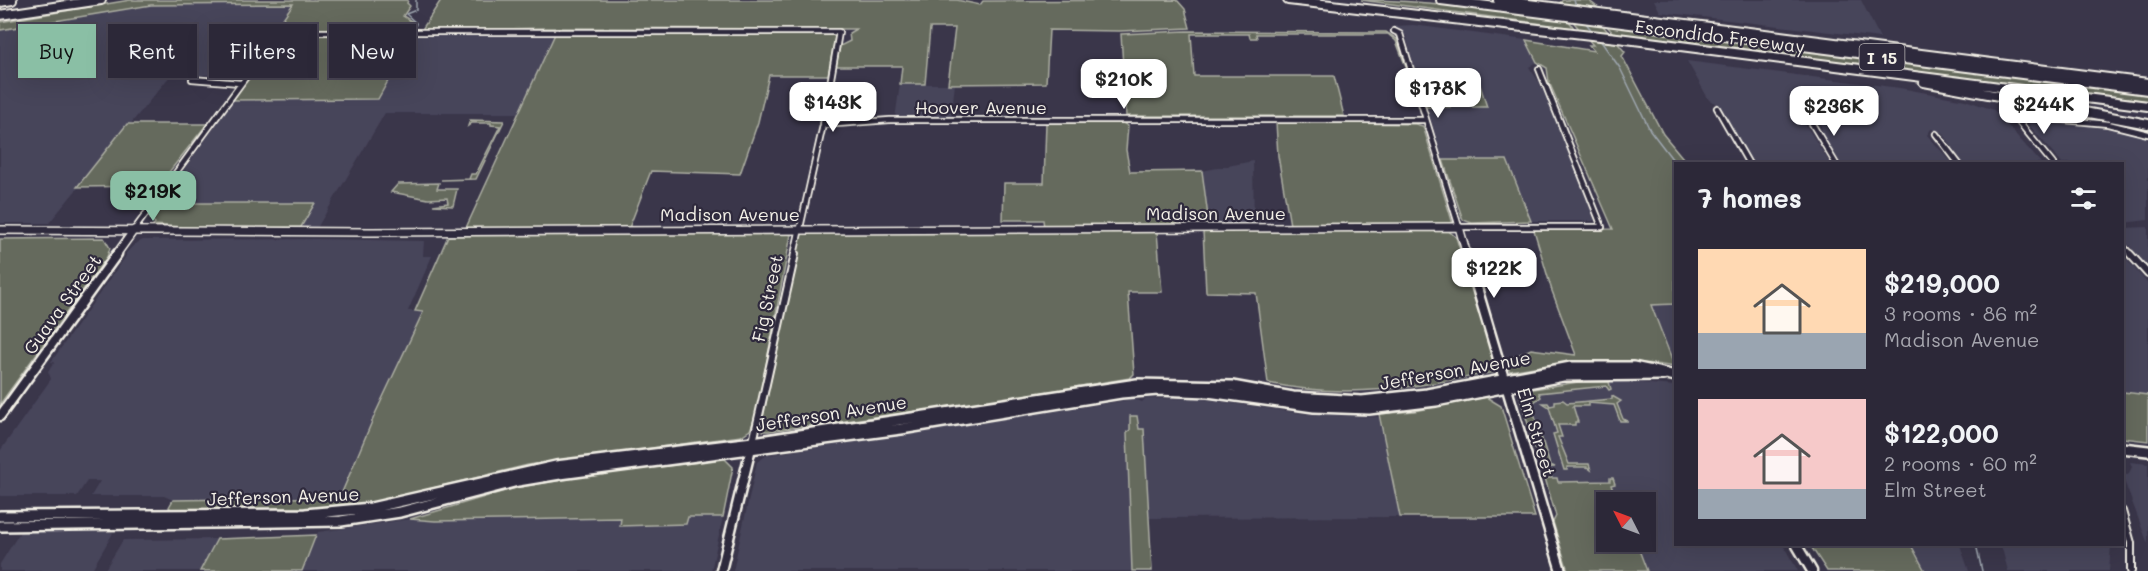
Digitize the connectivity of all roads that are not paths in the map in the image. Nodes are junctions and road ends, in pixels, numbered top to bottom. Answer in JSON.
{"nodes":[{"id":1,"x":12,"y":0,"type":"edge"},
{"id":2,"x":100,"y":0,"type":"edge"},
{"id":3,"x":1287,"y":0,"type":"edge"},
{"id":4,"x":1334,"y":0,"type":"edge"},
{"id":5,"x":1441,"y":0,"type":"edge"},
{"id":6,"x":1498,"y":0,"type":"edge"},
{"id":7,"x":0,"y":2,"type":"edge"},
{"id":8,"x":1541,"y":9,"type":"junction"},
{"id":9,"x":0,"y":17,"type":"edge"},
{"id":10,"x":1555,"y":30,"type":"junction"},
{"id":11,"x":317,"y":31,"type":"edge"},
{"id":12,"x":1394,"y":31,"type":"dead end"},
{"id":13,"x":1539,"y":69,"type":"dead end"},
{"id":14,"x":1890,"y":73,"type":"junction"},
{"id":15,"x":244,"y":78,"type":"edge"},
{"id":16,"x":192,"y":79,"type":"dead end"},
{"id":17,"x":240,"y":83,"type":"junction"},
{"id":18,"x":2148,"y":83,"type":"edge"},
{"id":19,"x":2148,"y":90,"type":"edge"},
{"id":20,"x":2148,"y":106,"type":"edge"},
{"id":21,"x":1717,"y":108,"type":"dead end"},
{"id":22,"x":1426,"y":120,"type":"junction"},
{"id":23,"x":1811,"y":122,"type":"dead end"},
{"id":24,"x":2148,"y":124,"type":"edge"},
{"id":25,"x":823,"y":125,"type":"junction"},
{"id":26,"x":1936,"y":134,"type":"dead end"},
{"id":27,"x":2148,"y":134,"type":"edge"},
{"id":28,"x":1748,"y":162,"type":"edge"},
{"id":29,"x":1835,"y":162,"type":"edge"},
{"id":30,"x":1957,"y":162,"type":"edge"},
{"id":31,"x":2051,"y":162,"type":"edge"},
{"id":32,"x":1459,"y":227,"type":"junction"},
{"id":33,"x":799,"y":229,"type":"junction"},
{"id":34,"x":0,"y":230,"type":"edge"},
{"id":35,"x":134,"y":230,"type":"junction"},
{"id":36,"x":2124,"y":247,"type":"edge"},
{"id":37,"x":2148,"y":274,"type":"edge"},
{"id":38,"x":1671,"y":375,"type":"edge"},
{"id":39,"x":1505,"y":383,"type":"junction"},
{"id":40,"x":1362,"y":401,"type":"junction"},
{"id":41,"x":995,"y":405,"type":"junction"},
{"id":42,"x":1314,"y":407,"type":"junction"},
{"id":43,"x":0,"y":416,"type":"edge"},
{"id":44,"x":944,"y":422,"type":"junction"},
{"id":45,"x":752,"y":445,"type":"junction"},
{"id":46,"x":2124,"y":448,"type":"edge"},
{"id":47,"x":2146,"y":450,"type":"edge"},
{"id":48,"x":0,"y":516,"type":"edge"},
{"id":49,"x":2124,"y":518,"type":"edge"},
{"id":50,"x":0,"y":526,"type":"edge"},
{"id":51,"x":1797,"y":546,"type":"edge"},
{"id":52,"x":721,"y":571,"type":"edge"},
{"id":53,"x":1561,"y":571,"type":"edge"},
{"id":54,"x":1812,"y":571,"type":"edge"},
{"id":55,"x":2131,"y":571,"type":"edge"}],
"edges":[{"from":1,"to":7,"type":"highway"},
{"from":2,"to":9,"type":"highway"},
{"from":3,"to":10,"type":"highway","name":"Escondido Freeway"},
{"from":4,"to":10,"type":"highway","number":"I 15"},
{"from":5,"to":8,"type":"highway","name":"Escondido Freeway","number":"I 15"},
{"from":6,"to":8,"type":"highway"},
{"from":8,"to":18,"type":"highway"},
{"from":8,"to":19,"type":"highway","name":"Escondido Freeway","number":"I 15"},
{"from":10,"to":14,"type":"highway","name":"Escondido Freeway","number":"I 15"},
{"from":11,"to":25,"type":"street","name":"Fig Street"},
{"from":12,"to":22,"type":"street","name":"Elm Street"},
{"from":13,"to":32,"type":"street"},
{"from":14,"to":20,"type":"highway","name":"Escondido Freeway","number":"I 15"},
{"from":14,"to":24,"type":"highway"},
{"from":15,"to":17,"type":"street","name":"Guava Street"},
{"from":16,"to":17,"type":"street"},
{"from":17,"to":35,"type":"street","name":"Guava Street"},
{"from":21,"to":28,"type":"street"},
{"from":22,"to":25,"type":"street","name":"Hoover Avenue"},
{"from":22,"to":32,"type":"street","name":"Elm Street"},
{"from":23,"to":29,"type":"street"},
{"from":25,"to":33,"type":"street","name":"Fig Street"},
{"from":26,"to":30,"type":"street"},
{"from":27,"to":31,"type":"street"},
{"from":32,"to":33,"type":"street","name":"Madison Avenue"},
{"from":32,"to":39,"type":"street","name":"Elm Street"},
{"from":33,"to":35,"type":"street","name":"Madison Avenue"},
{"from":33,"to":45,"type":"street","name":"Fig Street"},
{"from":34,"to":35,"type":"street","name":"Madison Avenue"},
{"from":35,"to":43,"type":"street","name":"Guava Street"},
{"from":36,"to":37,"type":"street"},
{"from":38,"to":39,"type":"main road","name":"Jefferson Avenue"},
{"from":39,"to":40,"type":"main road","name":"Jefferson Avenue"},
{"from":39,"to":42,"type":"main road","name":"Jefferson Avenue"},
{"from":39,"to":53,"type":"street","name":"Elm Street"},
{"from":40,"to":41,"type":"main road","name":"Jefferson Avenue"},
{"from":40,"to":42,"type":"main road"},
{"from":41,"to":44,"type":"main road"},
{"from":41,"to":45,"type":"main road","name":"Jefferson Avenue"},
{"from":42,"to":44,"type":"main road","name":"Jefferson Avenue"},
{"from":44,"to":45,"type":"main road","name":"Jefferson Avenue"},
{"from":45,"to":48,"type":"main road","name":"Jefferson Avenue"},
{"from":45,"to":50,"type":"main road","name":"Jefferson Avenue"},
{"from":45,"to":52,"type":"street","name":"Fig Street"},
{"from":46,"to":47,"type":"main road"},
{"from":49,"to":55,"type":"street"},
{"from":51,"to":54,"type":"street"}]}
